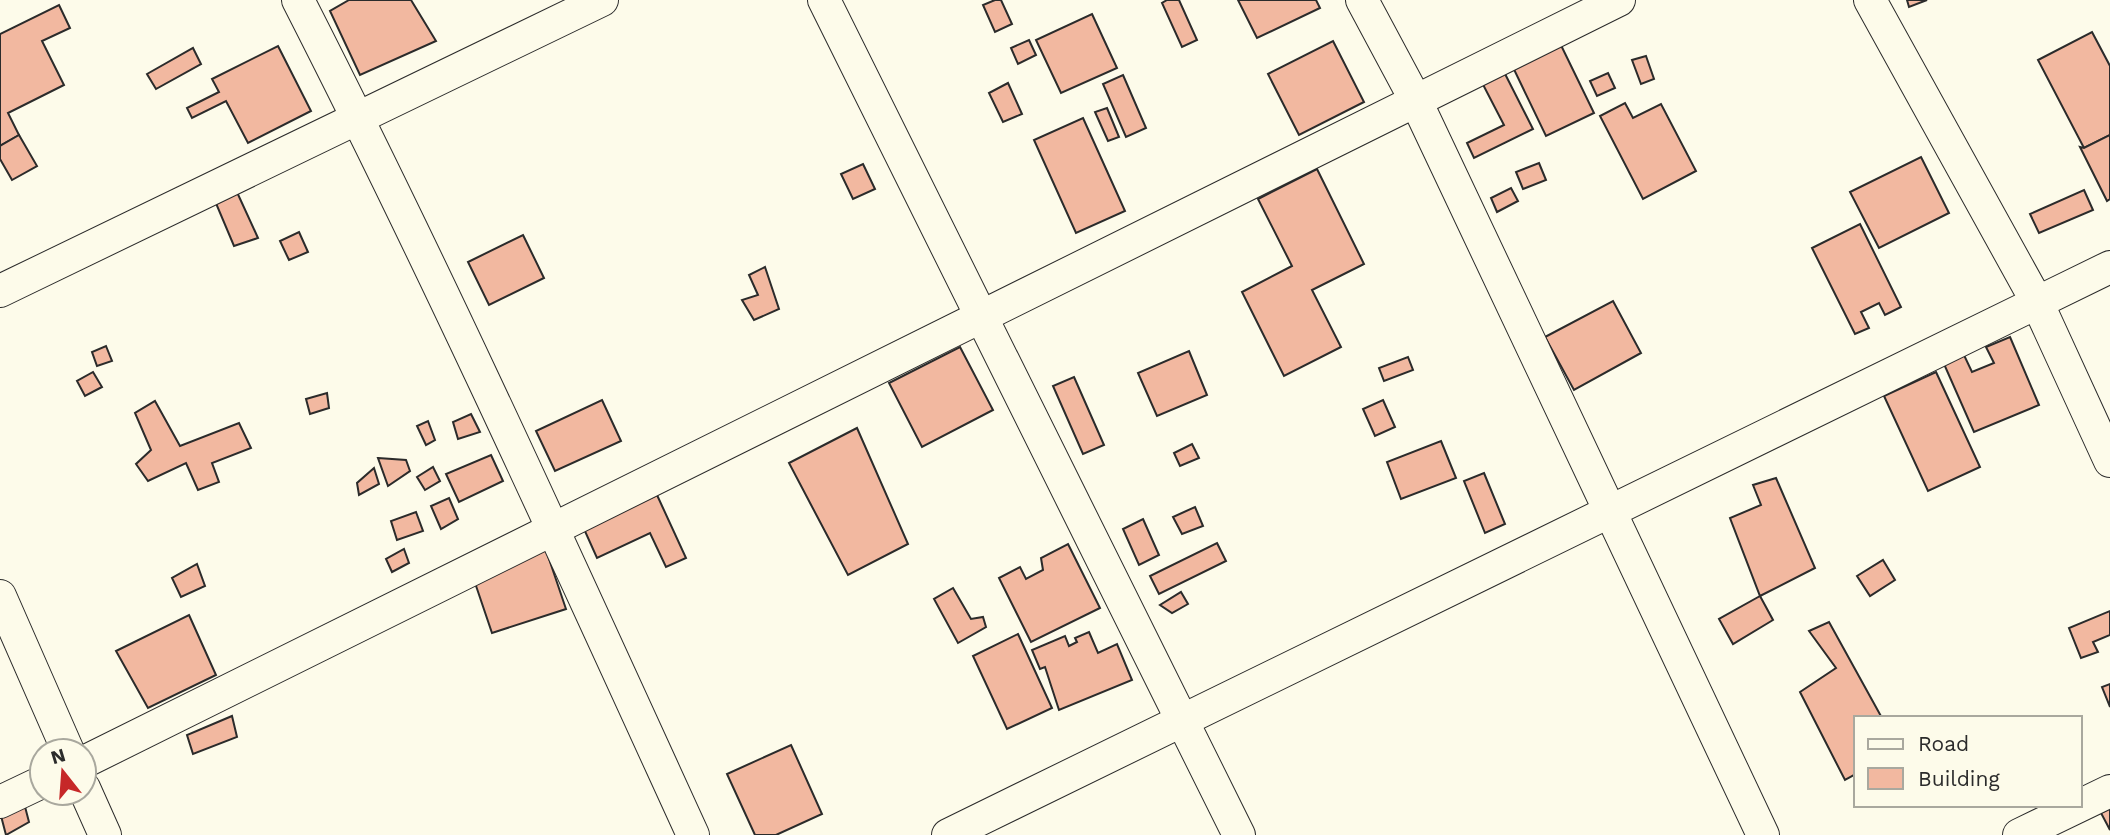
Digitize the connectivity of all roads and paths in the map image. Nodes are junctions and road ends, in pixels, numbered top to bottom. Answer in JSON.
{"nodes":[{"id":1,"x":298,"y":0,"type":"edge"},
{"id":2,"x":602,"y":0,"type":"edge"},
{"id":3,"x":824,"y":0,"type":"edge"},
{"id":4,"x":1362,"y":0,"type":"edge"},
{"id":5,"x":1619,"y":0,"type":"edge"},
{"id":6,"x":1870,"y":0,"type":"edge"},
{"id":7,"x":1415,"y":99,"type":"junction"},
{"id":8,"x":358,"y":117,"type":"junction"},
{"id":9,"x":2110,"y":267,"type":"edge"},
{"id":10,"x":0,"y":291,"type":"edge"},
{"id":11,"x":2038,"y":302,"type":"junction"},
{"id":12,"x":980,"y":315,"type":"junction"},
{"id":13,"x":2110,"y":461,"type":"edge"},
{"id":14,"x":1609,"y":509,"type":"junction"},
{"id":15,"x":553,"y":530,"type":"junction"},
{"id":16,"x":0,"y":596,"type":"edge"},
{"id":17,"x":1184,"y":720,"type":"junction"},
{"id":18,"x":62,"y":737,"type":"edge"},
{"id":19,"x":98,"y":755,"type":"edge"},
{"id":20,"x":28,"y":789,"type":"edge"},
{"id":21,"x":2110,"y":791,"type":"edge"},
{"id":22,"x":0,"y":802,"type":"edge"},
{"id":23,"x":2082,"y":805,"type":"edge"},
{"id":24,"x":92,"y":807,"type":"edge"},
{"id":25,"x":2077,"y":807,"type":"edge"},
{"id":26,"x":105,"y":835,"type":"edge"},
{"id":27,"x":693,"y":835,"type":"edge"},
{"id":28,"x":948,"y":835,"type":"edge"},
{"id":29,"x":1239,"y":835,"type":"edge"},
{"id":30,"x":1763,"y":835,"type":"edge"},
{"id":31,"x":2019,"y":835,"type":"edge"}],
"edges":[{"from":1,"to":8,"type":"street"},
{"from":2,"to":8,"type":"street"},
{"from":3,"to":12,"type":"street"},
{"from":4,"to":7,"type":"street"},
{"from":5,"to":7,"type":"street"},
{"from":6,"to":11,"type":"street"},
{"from":7,"to":12,"type":"street"},
{"from":7,"to":14,"type":"street"},
{"from":8,"to":10,"type":"street"},
{"from":8,"to":15,"type":"street"},
{"from":9,"to":11,"type":"street"},
{"from":11,"to":13,"type":"street"},
{"from":11,"to":14,"type":"street"},
{"from":12,"to":15,"type":"street"},
{"from":12,"to":17,"type":"street"},
{"from":14,"to":17,"type":"street"},
{"from":14,"to":30,"type":"street"},
{"from":15,"to":19,"type":"street"},
{"from":15,"to":27,"type":"street"},
{"from":16,"to":18,"type":"street"},
{"from":17,"to":28,"type":"street"},
{"from":17,"to":29,"type":"street"},
{"from":20,"to":22,"type":"street"},
{"from":21,"to":23,"type":"street"},
{"from":24,"to":26,"type":"street"},
{"from":25,"to":31,"type":"street"}]}
